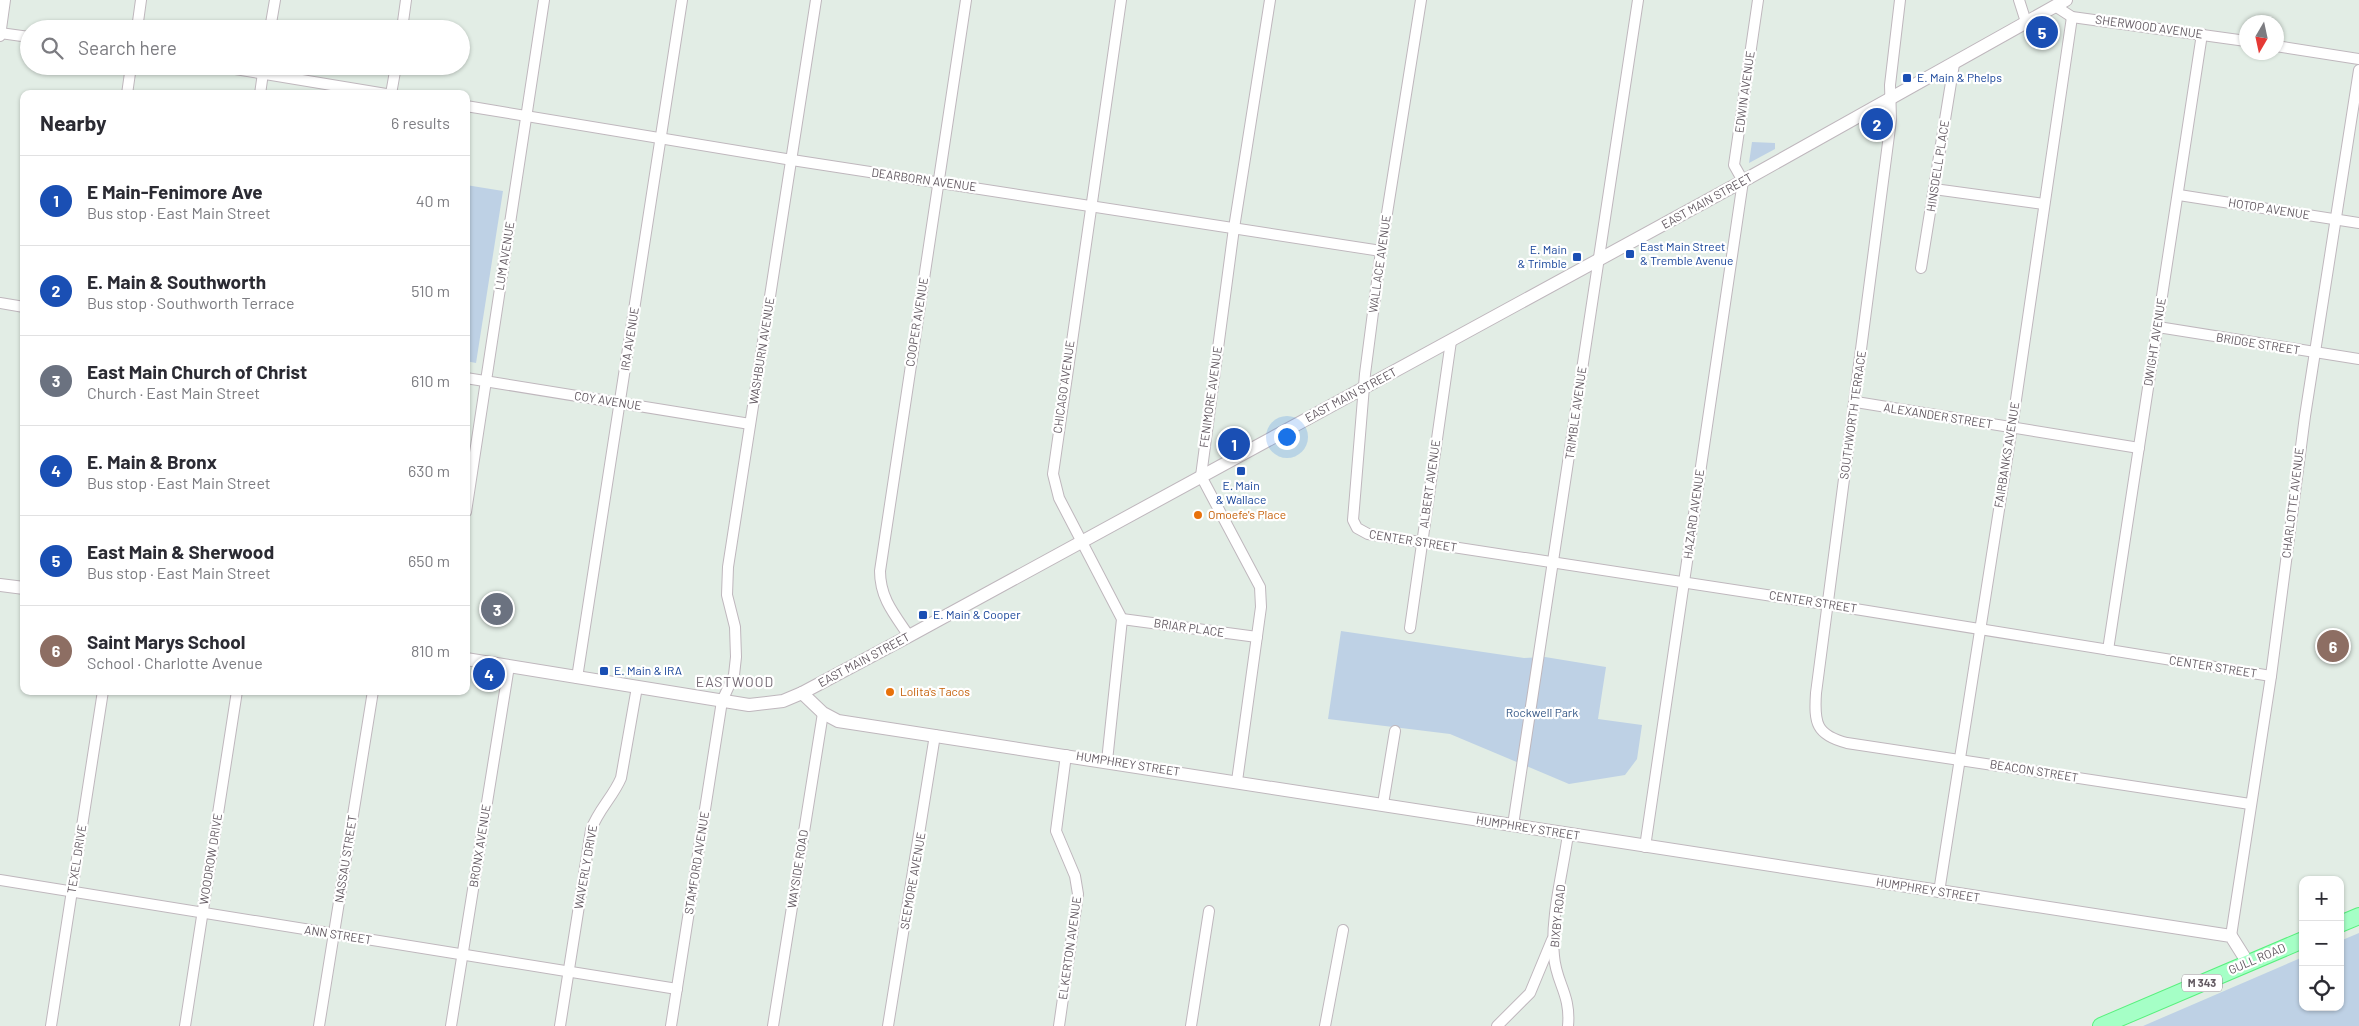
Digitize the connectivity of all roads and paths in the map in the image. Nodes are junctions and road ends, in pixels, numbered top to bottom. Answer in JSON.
{"nodes":[{"id":1,"x":5,"y":0,"type":"edge"},
{"id":2,"x":141,"y":0,"type":"edge"},
{"id":3,"x":274,"y":0,"type":"edge"},
{"id":4,"x":406,"y":0,"type":"edge"},
{"id":5,"x":544,"y":0,"type":"edge"},
{"id":6,"x":682,"y":0,"type":"edge"},
{"id":7,"x":816,"y":0,"type":"edge"},
{"id":8,"x":966,"y":0,"type":"edge"},
{"id":9,"x":1122,"y":0,"type":"edge"},
{"id":10,"x":1270,"y":0,"type":"edge"},
{"id":11,"x":1421,"y":0,"type":"edge"},
{"id":12,"x":1638,"y":0,"type":"edge"},
{"id":13,"x":1758,"y":0,"type":"edge"},
{"id":14,"x":1900,"y":0,"type":"edge"},
{"id":15,"x":2019,"y":0,"type":"edge"},
{"id":16,"x":2061,"y":3,"type":"edge"},
{"id":17,"x":2072,"y":17,"type":"junction"},
{"id":18,"x":138,"y":20,"type":"edge"},
{"id":19,"x":271,"y":20,"type":"edge"},
{"id":20,"x":403,"y":20,"type":"edge"},
{"id":21,"x":2026,"y":22,"type":"junction"},
{"id":22,"x":0,"y":34,"type":"edge"},
{"id":23,"x":2202,"y":34,"type":"junction"},
{"id":24,"x":20,"y":36,"type":"edge"},
{"id":25,"x":2239,"y":40,"type":"edge"},
{"id":26,"x":2284,"y":47,"type":"edge"},
{"id":27,"x":2359,"y":59,"type":"edge"},
{"id":28,"x":1954,"y":64,"type":"junction"},
{"id":29,"x":2359,"y":70,"type":"edge"},
{"id":30,"x":130,"y":75,"type":"edge"},
{"id":31,"x":262,"y":75,"type":"edge"},
{"id":32,"x":289,"y":75,"type":"edge"},
{"id":33,"x":394,"y":75,"type":"edge"},
{"id":34,"x":128,"y":90,"type":"edge"},
{"id":35,"x":260,"y":90,"type":"edge"},
{"id":36,"x":366,"y":90,"type":"edge"},
{"id":37,"x":392,"y":90,"type":"edge"},
{"id":38,"x":1891,"y":97,"type":"junction"},
{"id":39,"x":470,"y":107,"type":"edge"},
{"id":40,"x":526,"y":116,"type":"junction"},
{"id":41,"x":662,"y":138,"type":"junction"},
{"id":42,"x":792,"y":160,"type":"junction"},
{"id":43,"x":938,"y":181,"type":"junction"},
{"id":44,"x":1743,"y":181,"type":"junction"},
{"id":45,"x":1934,"y":189,"type":"junction"},
{"id":46,"x":2179,"y":195,"type":"junction"},
{"id":47,"x":2044,"y":204,"type":"junction"},
{"id":48,"x":1090,"y":206,"type":"junction"},
{"id":49,"x":2335,"y":220,"type":"junction"},
{"id":50,"x":2359,"y":223,"type":"edge"},
{"id":51,"x":1234,"y":228,"type":"junction"},
{"id":52,"x":1381,"y":251,"type":"junction"},
{"id":53,"x":1598,"y":260,"type":"junction"},
{"id":54,"x":1921,"y":268,"type":"dead end"},
{"id":55,"x":0,"y":303,"type":"edge"},
{"id":56,"x":20,"y":306,"type":"edge"},
{"id":57,"x":2158,"y":327,"type":"junction"},
{"id":58,"x":1451,"y":341,"type":"junction"},
{"id":59,"x":2315,"y":353,"type":"junction"},
{"id":60,"x":2359,"y":359,"type":"edge"},
{"id":61,"x":470,"y":379,"type":"edge"},
{"id":62,"x":486,"y":381,"type":"junction"},
{"id":63,"x":1363,"y":388,"type":"junction"},
{"id":64,"x":620,"y":402,"type":"junction"},
{"id":65,"x":1856,"y":402,"type":"junction"},
{"id":66,"x":750,"y":424,"type":"junction"},
{"id":67,"x":2012,"y":427,"type":"junction"},
{"id":68,"x":2139,"y":448,"type":"junction"},
{"id":69,"x":1201,"y":476,"type":"junction"},
{"id":70,"x":470,"y":486,"type":"edge"},
{"id":71,"x":1357,"y":528,"type":"joint"},
{"id":72,"x":1082,"y":542,"type":"junction"},
{"id":73,"x":1421,"y":542,"type":"junction"},
{"id":74,"x":1554,"y":562,"type":"junction"},
{"id":75,"x":1684,"y":582,"type":"junction"},
{"id":76,"x":0,"y":585,"type":"edge"},
{"id":77,"x":20,"y":588,"type":"edge"},
{"id":78,"x":1827,"y":604,"type":"junction"},
{"id":79,"x":1122,"y":619,"type":"junction"},
{"id":80,"x":1410,"y":628,"type":"dead end"},
{"id":81,"x":1981,"y":629,"type":"junction"},
{"id":82,"x":909,"y":636,"type":"junction"},
{"id":83,"x":1257,"y":637,"type":"junction"},
{"id":84,"x":2108,"y":650,"type":"junction"},
{"id":85,"x":470,"y":660,"type":"edge"},
{"id":86,"x":509,"y":666,"type":"junction"},
{"id":87,"x":2271,"y":676,"type":"junction"},
{"id":88,"x":577,"y":678,"type":"junction"},
{"id":89,"x":637,"y":687,"type":"junction"},
{"id":90,"x":802,"y":693,"type":"junction"},
{"id":91,"x":102,"y":695,"type":"edge"},
{"id":92,"x":236,"y":695,"type":"edge"},
{"id":93,"x":372,"y":695,"type":"edge"},
{"id":94,"x":722,"y":701,"type":"junction"},
{"id":95,"x":823,"y":713,"type":"junction"},
{"id":96,"x":1395,"y":731,"type":"dead end"},
{"id":97,"x":1821,"y":732,"type":"joint"},
{"id":98,"x":935,"y":735,"type":"junction"},
{"id":99,"x":1066,"y":755,"type":"junction"},
{"id":100,"x":1959,"y":760,"type":"junction"},
{"id":101,"x":1107,"y":761,"type":"junction"},
{"id":102,"x":1237,"y":781,"type":"junction"},
{"id":103,"x":1383,"y":804,"type":"junction"},
{"id":104,"x":2250,"y":804,"type":"junction"},
{"id":105,"x":1513,"y":826,"type":"junction"},
{"id":106,"x":1568,"y":834,"type":"junction"},
{"id":107,"x":1645,"y":847,"type":"junction"},
{"id":108,"x":0,"y":880,"type":"edge"},
{"id":109,"x":72,"y":891,"type":"junction"},
{"id":110,"x":1939,"y":892,"type":"junction"},
{"id":111,"x":1209,"y":911,"type":"dead end"},
{"id":112,"x":203,"y":913,"type":"junction"},
{"id":113,"x":2359,"y":916,"type":"edge"},
{"id":114,"x":2344,"y":922,"type":"edge"},
{"id":115,"x":1343,"y":930,"type":"dead end"},
{"id":116,"x":333,"y":934,"type":"junction"},
{"id":117,"x":2231,"y":936,"type":"junction"},
{"id":118,"x":1553,"y":937,"type":"junction"},
{"id":119,"x":2299,"y":942,"type":"edge"},
{"id":120,"x":463,"y":954,"type":"junction"},
{"id":121,"x":2248,"y":963,"type":"junction"},
{"id":122,"x":568,"y":972,"type":"junction"},
{"id":123,"x":677,"y":989,"type":"junction"},
{"id":124,"x":51,"y":1026,"type":"edge"},
{"id":125,"x":185,"y":1026,"type":"edge"},
{"id":126,"x":320,"y":1026,"type":"edge"},
{"id":127,"x":451,"y":1026,"type":"edge"},
{"id":128,"x":560,"y":1026,"type":"edge"},
{"id":129,"x":671,"y":1026,"type":"edge"},
{"id":130,"x":773,"y":1026,"type":"edge"},
{"id":131,"x":888,"y":1026,"type":"edge"},
{"id":132,"x":1059,"y":1026,"type":"edge"},
{"id":133,"x":1190,"y":1026,"type":"edge"},
{"id":134,"x":1325,"y":1026,"type":"edge"},
{"id":135,"x":1497,"y":1026,"type":"edge"},
{"id":136,"x":1568,"y":1026,"type":"edge"},
{"id":137,"x":2101,"y":1026,"type":"edge"}],
"edges":[{"from":1,"to":22,"type":"street"},
{"from":2,"to":18,"type":"street"},
{"from":3,"to":19,"type":"street"},
{"from":4,"to":20,"type":"street"},
{"from":5,"to":40,"type":"street","name":"LUM AVENUE"},
{"from":6,"to":41,"type":"street","name":"IRA AVENUE"},
{"from":7,"to":42,"type":"street","name":"WASHBURN AVENUE"},
{"from":8,"to":43,"type":"street","name":"COOPER AVENUE"},
{"from":9,"to":48,"type":"street","name":"CHICAGO AVENUE"},
{"from":10,"to":51,"type":"street","name":"FENIMORE AVENUE"},
{"from":11,"to":52,"type":"street","name":"WALLACE AVENUE"},
{"from":12,"to":53,"type":"street","name":"TRIMBLE AVENUE"},
{"from":13,"to":44,"type":"street","name":"EDWIN AVENUE"},
{"from":14,"to":38,"type":"street","name":"SOUTHWORTH TERRACE"},
{"from":15,"to":21,"type":"street"},
{"from":16,"to":17,"type":"street","name":"SHERWOOD AVENUE"},
{"from":16,"to":21,"type":"street","name":"EAST MAIN STREET"},
{"from":17,"to":23,"type":"street","name":"SHERWOOD AVENUE"},
{"from":17,"to":47,"type":"street","name":"FAIRBANKS AVENUE"},
{"from":21,"to":28,"type":"street","name":"EAST MAIN STREET"},
{"from":22,"to":24,"type":"street"},
{"from":23,"to":25,"type":"street","name":"SHERWOOD AVENUE"},
{"from":23,"to":46,"type":"street","name":"DWIGHT AVENUE"},
{"from":26,"to":27,"type":"street"},
{"from":28,"to":38,"type":"street","name":"EAST MAIN STREET"},
{"from":28,"to":45,"type":"street","name":"HINSDELL PLACE"},
{"from":29,"to":49,"type":"street","name":"CHARLOTTE AVENUE"},
{"from":30,"to":34,"type":"street"},
{"from":31,"to":35,"type":"street"},
{"from":32,"to":36,"type":"street"},
{"from":33,"to":37,"type":"street"},
{"from":38,"to":44,"type":"street","name":"EAST MAIN STREET"},
{"from":38,"to":65,"type":"street","name":"SOUTHWORTH TERRACE"},
{"from":39,"to":40,"type":"street","name":"DEARBORN AVENUE"},
{"from":40,"to":41,"type":"street","name":"DEARBORN AVENUE"},
{"from":40,"to":62,"type":"street","name":"LUM AVENUE"},
{"from":41,"to":42,"type":"street","name":"DEARBORN AVENUE"},
{"from":41,"to":64,"type":"street","name":"IRA AVENUE"},
{"from":42,"to":43,"type":"street","name":"DEARBORN AVENUE"},
{"from":42,"to":66,"type":"street","name":"WASHBURN AVENUE"},
{"from":43,"to":48,"type":"street","name":"DEARBORN AVENUE"},
{"from":43,"to":82,"type":"street","name":"COOPER AVENUE"},
{"from":44,"to":53,"type":"street","name":"EAST MAIN STREET"},
{"from":44,"to":75,"type":"street","name":"HAZARD AVENUE"},
{"from":45,"to":47,"type":"street"},
{"from":45,"to":54,"type":"street","name":"HINSDELL PLACE"},
{"from":46,"to":49,"type":"street","name":"HOTOP AVENUE"},
{"from":46,"to":57,"type":"street","name":"DWIGHT AVENUE"},
{"from":47,"to":67,"type":"street","name":"FAIRBANKS AVENUE"},
{"from":48,"to":51,"type":"street","name":"DEARBORN AVENUE"},
{"from":48,"to":72,"type":"street","name":"CHICAGO AVENUE"},
{"from":49,"to":50,"type":"street","name":"HOTOP AVENUE"},
{"from":49,"to":59,"type":"street","name":"CHARLOTTE AVENUE"},
{"from":51,"to":52,"type":"street","name":"DEARBORN AVENUE"},
{"from":51,"to":69,"type":"street","name":"FENIMORE AVENUE"},
{"from":52,"to":63,"type":"street","name":"WALLACE AVENUE"},
{"from":53,"to":58,"type":"street","name":"EAST MAIN STREET"},
{"from":53,"to":74,"type":"street","name":"TRIMBLE AVENUE"},
{"from":55,"to":56,"type":"street"},
{"from":57,"to":59,"type":"street","name":"BRIDGE STREET"},
{"from":57,"to":68,"type":"street","name":"DWIGHT AVENUE"},
{"from":58,"to":63,"type":"street","name":"EAST MAIN STREET"},
{"from":58,"to":73,"type":"street","name":"ALBERT AVENUE"},
{"from":59,"to":60,"type":"street","name":"BRIDGE STREET"},
{"from":59,"to":87,"type":"street","name":"CHARLOTTE AVENUE"},
{"from":61,"to":62,"type":"street","name":"COY AVENUE"},
{"from":62,"to":64,"type":"street","name":"COY AVENUE"},
{"from":62,"to":70,"type":"street","name":"LUM AVENUE"},
{"from":63,"to":69,"type":"street","name":"EAST MAIN STREET"},
{"from":63,"to":71,"type":"street","name":"WALLACE AVENUE"},
{"from":64,"to":66,"type":"street","name":"COY AVENUE"},
{"from":64,"to":88,"type":"street","name":"IRA AVENUE"},
{"from":65,"to":67,"type":"street","name":"ALEXANDER STREET"},
{"from":65,"to":78,"type":"street","name":"SOUTHWORTH TERRACE"},
{"from":66,"to":94,"type":"street","name":"WASHBURN AVENUE"},
{"from":67,"to":68,"type":"street","name":"ALEXANDER STREET"},
{"from":67,"to":81,"type":"street","name":"FAIRBANKS AVENUE"},
{"from":68,"to":84,"type":"street","name":"DWIGHT AVENUE"},
{"from":69,"to":72,"type":"street","name":"EAST MAIN STREET"},
{"from":69,"to":83,"type":"street"},
{"from":71,"to":73,"type":"street","name":"CENTER STREET"},
{"from":72,"to":79,"type":"street","name":"CHICAGO AVENUE"},
{"from":72,"to":82,"type":"street","name":"EAST MAIN STREET"},
{"from":73,"to":74,"type":"street","name":"CENTER STREET"},
{"from":73,"to":80,"type":"street","name":"ALBERT AVENUE"},
{"from":74,"to":75,"type":"street","name":"CENTER STREET"},
{"from":74,"to":105,"type":"street","name":"TRIMBLE AVENUE"},
{"from":75,"to":78,"type":"street","name":"CENTER STREET"},
{"from":75,"to":107,"type":"street","name":"HAZARD AVENUE"},
{"from":76,"to":77,"type":"street"},
{"from":78,"to":81,"type":"street","name":"CENTER STREET"},
{"from":78,"to":97,"type":"street","name":"SOUTHWORTH TERRACE"},
{"from":79,"to":83,"type":"street","name":"BRIAR PLACE"},
{"from":79,"to":101,"type":"street"},
{"from":81,"to":84,"type":"street","name":"CENTER STREET"},
{"from":81,"to":100,"type":"street","name":"FAIRBANKS AVENUE"},
{"from":82,"to":90,"type":"street","name":"EAST MAIN STREET"},
{"from":83,"to":102,"type":"street"},
{"from":84,"to":87,"type":"street","name":"CENTER STREET"},
{"from":85,"to":86,"type":"street","name":"EAST MAIN STREET"},
{"from":86,"to":88,"type":"street","name":"EAST MAIN STREET"},
{"from":86,"to":120,"type":"street","name":"BRONX AVENUE"},
{"from":87,"to":104,"type":"street","name":"CHARLOTTE AVENUE"},
{"from":88,"to":89,"type":"street","name":"EAST MAIN STREET"},
{"from":89,"to":94,"type":"street","name":"EAST MAIN STREET"},
{"from":89,"to":122,"type":"street","name":"WAVERLY DRIVE"},
{"from":90,"to":94,"type":"street","name":"EAST MAIN STREET"},
{"from":90,"to":95,"type":"street","name":"HUMPHREY STREET"},
{"from":91,"to":109,"type":"street","name":"TEXEL DRIVE"},
{"from":92,"to":112,"type":"street","name":"WOODROW DRIVE"},
{"from":93,"to":116,"type":"street","name":"NASSAU STREET"},
{"from":94,"to":123,"type":"street","name":"STAMFORD AVENUE"},
{"from":95,"to":98,"type":"street","name":"HUMPHREY STREET"},
{"from":95,"to":130,"type":"street","name":"WAYSIDE ROAD"},
{"from":96,"to":103,"type":"street"},
{"from":97,"to":100,"type":"street","name":"BEACON STREET"},
{"from":98,"to":99,"type":"street","name":"HUMPHREY STREET"},
{"from":98,"to":131,"type":"street","name":"SEEMORE AVENUE"},
{"from":99,"to":101,"type":"street","name":"HUMPHREY STREET"},
{"from":99,"to":132,"type":"street","name":"ELKERTON AVENUE"},
{"from":100,"to":104,"type":"street","name":"BEACON STREET"},
{"from":100,"to":110,"type":"street","name":"FAIRBANKS AVENUE"},
{"from":101,"to":102,"type":"street","name":"HUMPHREY STREET"},
{"from":102,"to":103,"type":"street","name":"HUMPHREY STREET"},
{"from":103,"to":105,"type":"street","name":"HUMPHREY STREET"},
{"from":104,"to":117,"type":"street","name":"CHARLOTTE AVENUE"},
{"from":105,"to":106,"type":"street","name":"HUMPHREY STREET"},
{"from":106,"to":107,"type":"street","name":"HUMPHREY STREET"},
{"from":106,"to":118,"type":"street","name":"BIXBY ROAD"},
{"from":107,"to":110,"type":"street","name":"HUMPHREY STREET"},
{"from":108,"to":109,"type":"street","name":"ANN STREET"},
{"from":109,"to":112,"type":"street","name":"ANN STREET"},
{"from":109,"to":124,"type":"street","name":"TEXEL DRIVE"},
{"from":110,"to":117,"type":"street","name":"HUMPHREY STREET"},
{"from":111,"to":133,"type":"street"},
{"from":112,"to":116,"type":"street","name":"ANN STREET"},
{"from":112,"to":125,"type":"street","name":"WOODROW DRIVE"},
{"from":113,"to":114,"type":"main road"},
{"from":115,"to":134,"type":"street"},
{"from":116,"to":120,"type":"street","name":"ANN STREET"},
{"from":116,"to":126,"type":"street","name":"NASSAU STREET"},
{"from":117,"to":121,"type":"street"},
{"from":118,"to":135,"type":"street"},
{"from":118,"to":136,"type":"street","name":"BIXBY ROAD"},
{"from":119,"to":121,"type":"main road","name":"GULL ROAD","number":"M 343"},
{"from":120,"to":122,"type":"street","name":"ANN STREET"},
{"from":120,"to":127,"type":"street","name":"BRONX AVENUE"},
{"from":121,"to":137,"type":"main road","name":"GULL ROAD","number":"M 343"},
{"from":122,"to":123,"type":"street","name":"ANN STREET"},
{"from":122,"to":128,"type":"street","name":"WAVERLY DRIVE"},
{"from":123,"to":129,"type":"street","name":"STAMFORD AVENUE"}]}
